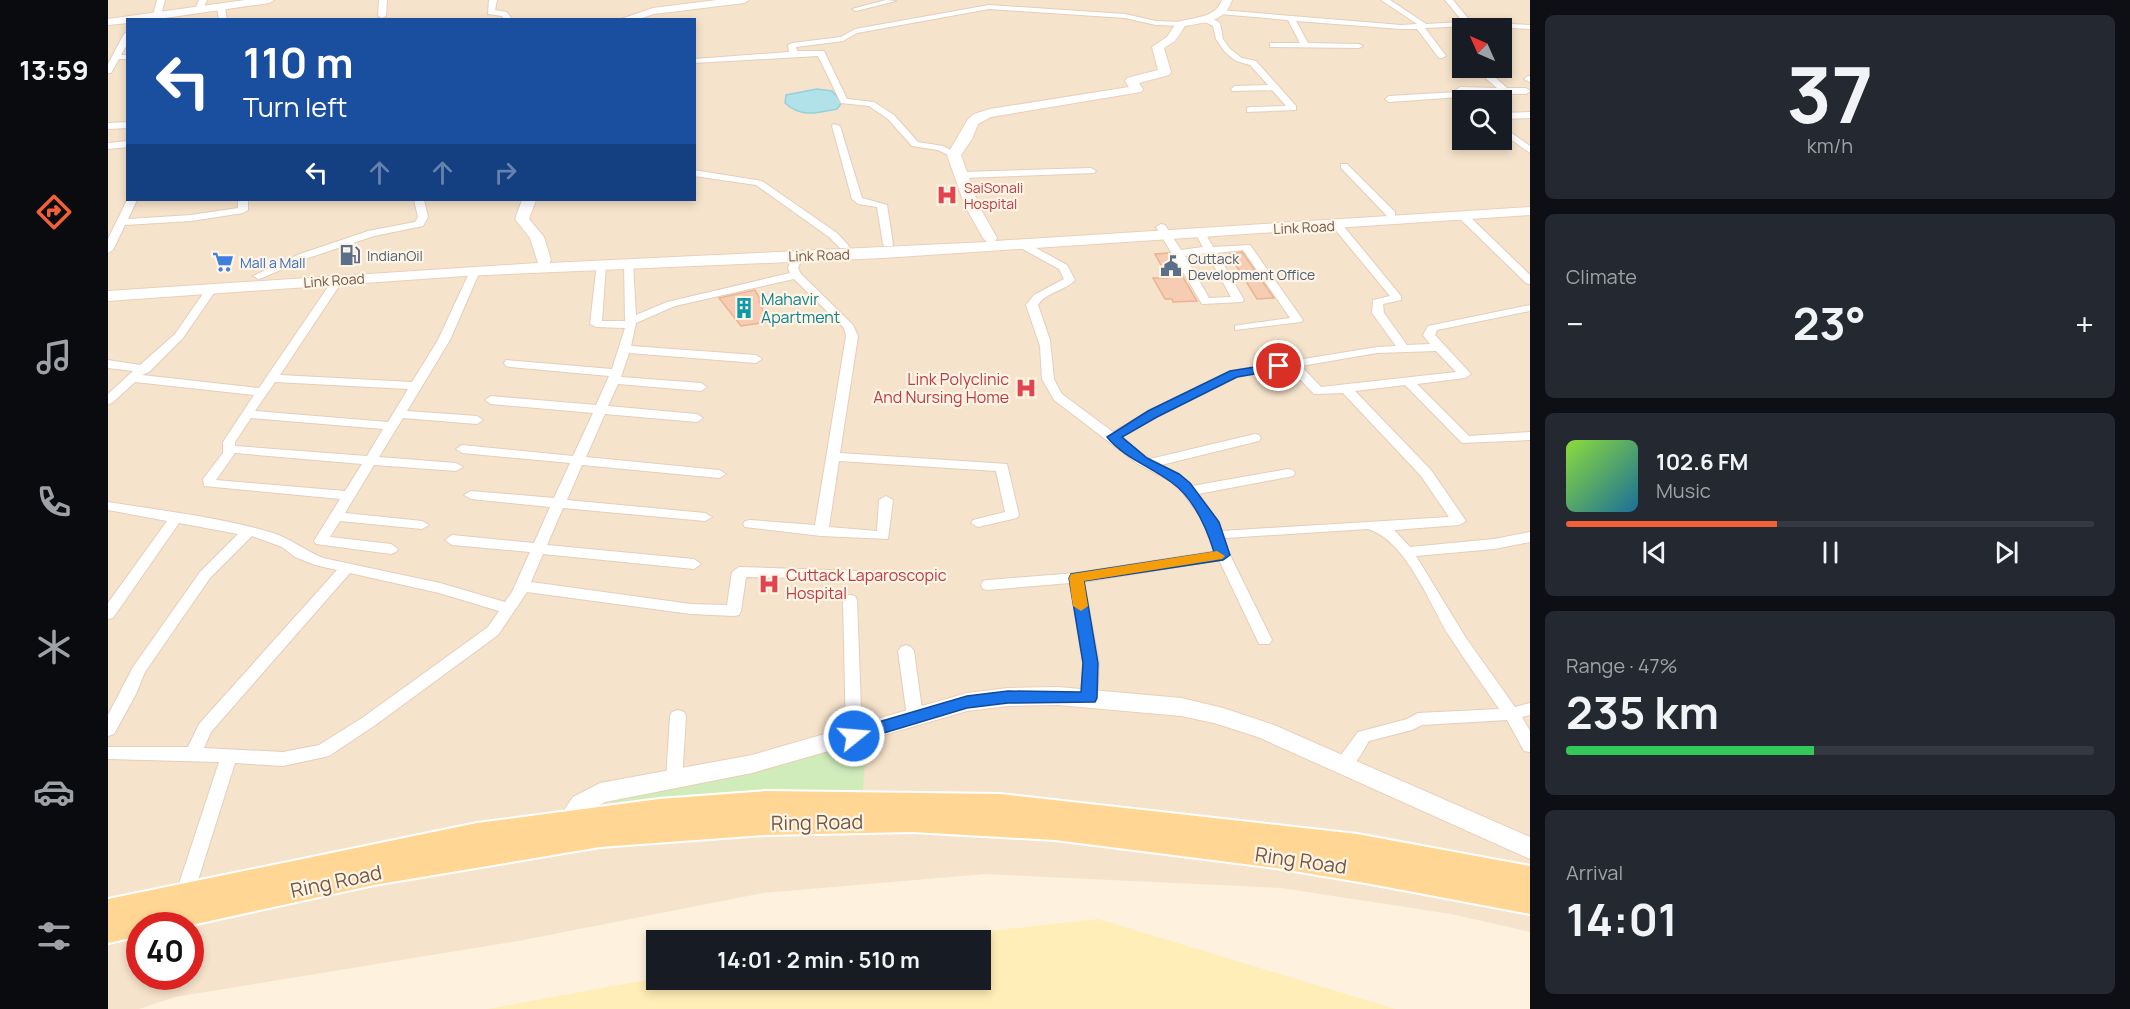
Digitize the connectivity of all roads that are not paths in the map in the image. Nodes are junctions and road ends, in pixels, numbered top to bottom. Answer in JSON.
{"nodes":[{"id":1,"x":161,"y":0,"type":"edge"},
{"id":2,"x":269,"y":0,"type":"edge"},
{"id":3,"x":383,"y":0,"type":"edge"},
{"id":4,"x":493,"y":0,"type":"edge"},
{"id":5,"x":744,"y":0,"type":"edge"},
{"id":6,"x":903,"y":0,"type":"edge"},
{"id":7,"x":1227,"y":0,"type":"edge"},
{"id":8,"x":1384,"y":0,"type":"edge"},
{"id":9,"x":1449,"y":0,"type":"edge"},
{"id":10,"x":891,"y":1,"type":"edge"},
{"id":11,"x":201,"y":5,"type":"edge"},
{"id":12,"x":221,"y":6,"type":"junction"},
{"id":13,"x":856,"y":9,"type":"dead end"},
{"id":14,"x":1220,"y":12,"type":"junction"},
{"id":15,"x":157,"y":15,"type":"junction"},
{"id":16,"x":382,"y":16,"type":"dead end"},
{"id":17,"x":143,"y":18,"type":"edge"},
{"id":18,"x":223,"y":18,"type":"edge"},
{"id":19,"x":507,"y":18,"type":"edge"},
{"id":20,"x":629,"y":18,"type":"edge"},
{"id":21,"x":1463,"y":18,"type":"edge"},
{"id":22,"x":1291,"y":19,"type":"junction"},
{"id":23,"x":126,"y":20,"type":"edge"},
{"id":24,"x":1208,"y":20,"type":"junction"},
{"id":25,"x":108,"y":22,"type":"edge"},
{"id":26,"x":1183,"y":24,"type":"junction"},
{"id":27,"x":1452,"y":25,"type":"edge"},
{"id":28,"x":1423,"y":26,"type":"junction"},
{"id":29,"x":1512,"y":26,"type":"edge"},
{"id":30,"x":1530,"y":27,"type":"edge"},
{"id":31,"x":126,"y":38,"type":"edge"},
{"id":32,"x":1273,"y":45,"type":"dead end"},
{"id":33,"x":1305,"y":45,"type":"junction"},
{"id":34,"x":1359,"y":46,"type":"dead end"},
{"id":35,"x":794,"y":54,"type":"junction"},
{"id":36,"x":1442,"y":56,"type":"dead end"},
{"id":37,"x":116,"y":57,"type":"junction"},
{"id":38,"x":126,"y":57,"type":"edge"},
{"id":39,"x":696,"y":61,"type":"edge"},
{"id":40,"x":108,"y":71,"type":"edge"},
{"id":41,"x":1490,"y":78,"type":"edge"},
{"id":42,"x":1274,"y":87,"type":"junction"},
{"id":43,"x":1235,"y":89,"type":"dead end"},
{"id":44,"x":1503,"y":90,"type":"edge"},
{"id":45,"x":1512,"y":91,"type":"edge"},
{"id":46,"x":1526,"y":91,"type":"dead end"},
{"id":47,"x":1452,"y":97,"type":"edge"},
{"id":48,"x":1389,"y":99,"type":"dead end"},
{"id":49,"x":1250,"y":110,"type":"dead end"},
{"id":50,"x":1530,"y":115,"type":"edge"},
{"id":51,"x":1512,"y":116,"type":"edge"},
{"id":52,"x":126,"y":123,"type":"edge"},
{"id":53,"x":108,"y":126,"type":"edge"},
{"id":54,"x":836,"y":126,"type":"dead end"},
{"id":55,"x":1512,"y":136,"type":"edge"},
{"id":56,"x":126,"y":144,"type":"edge"},
{"id":57,"x":108,"y":146,"type":"edge"},
{"id":58,"x":1530,"y":150,"type":"edge"},
{"id":59,"x":954,"y":155,"type":"junction"},
{"id":60,"x":1344,"y":166,"type":"dead end"},
{"id":61,"x":1091,"y":171,"type":"dead end"},
{"id":62,"x":696,"y":173,"type":"edge"},
{"id":63,"x":962,"y":175,"type":"junction"},
{"id":64,"x":132,"y":201,"type":"edge"},
{"id":65,"x":243,"y":201,"type":"edge"},
{"id":66,"x":419,"y":201,"type":"edge"},
{"id":67,"x":529,"y":201,"type":"edge"},
{"id":68,"x":1530,"y":205,"type":"edge"},
{"id":69,"x":1530,"y":211,"type":"edge"},
{"id":70,"x":1391,"y":213,"type":"junction"},
{"id":71,"x":1462,"y":215,"type":"junction"},
{"id":72,"x":121,"y":222,"type":"junction"},
{"id":73,"x":1337,"y":225,"type":"junction"},
{"id":74,"x":1163,"y":231,"type":"junction"},
{"id":75,"x":1200,"y":233,"type":"junction"},
{"id":76,"x":990,"y":238,"type":"junction"},
{"id":77,"x":888,"y":244,"type":"junction"},
{"id":78,"x":1021,"y":244,"type":"junction"},
{"id":79,"x":844,"y":246,"type":"junction"},
{"id":80,"x":108,"y":250,"type":"edge"},
{"id":81,"x":1210,"y":250,"type":"junction"},
{"id":82,"x":806,"y":253,"type":"junction"},
{"id":83,"x":1178,"y":253,"type":"junction"},
{"id":84,"x":543,"y":260,"type":"junction"},
{"id":85,"x":628,"y":263,"type":"junction"},
{"id":86,"x":601,"y":265,"type":"junction"},
{"id":87,"x":475,"y":271,"type":"junction"},
{"id":88,"x":796,"y":275,"type":"junction"},
{"id":89,"x":258,"y":276,"type":"junction"},
{"id":90,"x":338,"y":280,"type":"junction"},
{"id":91,"x":1530,"y":281,"type":"edge"},
{"id":92,"x":108,"y":287,"type":"edge"},
{"id":93,"x":211,"y":290,"type":"junction"},
{"id":94,"x":108,"y":296,"type":"edge"},
{"id":95,"x":1530,"y":308,"type":"edge"},
{"id":96,"x":631,"y":323,"type":"junction"},
{"id":97,"x":1239,"y":328,"type":"dead end"},
{"id":98,"x":1439,"y":347,"type":"junction"},
{"id":99,"x":625,"y":349,"type":"junction"},
{"id":100,"x":1404,"y":349,"type":"junction"},
{"id":101,"x":756,"y":359,"type":"dead end"},
{"id":102,"x":510,"y":363,"type":"dead end"},
{"id":103,"x":108,"y":364,"type":"edge"},
{"id":104,"x":1292,"y":364,"type":"junction"},
{"id":105,"x":144,"y":369,"type":"junction"},
{"id":106,"x":615,"y":377,"type":"junction"},
{"id":107,"x":134,"y":378,"type":"junction"},
{"id":108,"x":273,"y":378,"type":"junction"},
{"id":109,"x":1408,"y":381,"type":"junction"},
{"id":110,"x":416,"y":386,"type":"junction"},
{"id":111,"x":701,"y":387,"type":"dead end"},
{"id":112,"x":1346,"y":389,"type":"junction"},
{"id":113,"x":263,"y":392,"type":"junction"},
{"id":114,"x":108,"y":400,"type":"edge"},
{"id":115,"x":491,"y":400,"type":"dead end"},
{"id":116,"x":600,"y":410,"type":"junction"},
{"id":117,"x":247,"y":414,"type":"junction"},
{"id":118,"x":399,"y":414,"type":"junction"},
{"id":119,"x":697,"y":418,"type":"dead end"},
{"id":120,"x":477,"y":420,"type":"dead end"},
{"id":121,"x":391,"y":426,"type":"junction"},
{"id":122,"x":1530,"y":436,"type":"edge"},
{"id":123,"x":1113,"y":437,"type":"junction"},
{"id":124,"x":1255,"y":438,"type":"dead end"},
{"id":125,"x":230,"y":449,"type":"junction"},
{"id":126,"x":462,"y":449,"type":"dead end"},
{"id":127,"x":833,"y":457,"type":"junction"},
{"id":128,"x":370,"y":460,"type":"junction"},
{"id":129,"x":578,"y":460,"type":"junction"},
{"id":130,"x":1148,"y":464,"type":"junction"},
{"id":131,"x":456,"y":467,"type":"dead end"},
{"id":132,"x":1288,"y":473,"type":"dead end"},
{"id":133,"x":719,"y":474,"type":"dead end"},
{"id":134,"x":1190,"y":491,"type":"junction"},
{"id":135,"x":349,"y":495,"type":"junction"},
{"id":136,"x":471,"y":495,"type":"dead end"},
{"id":137,"x":886,"y":500,"type":"dead end"},
{"id":138,"x":560,"y":501,"type":"junction"},
{"id":139,"x":108,"y":507,"type":"edge"},
{"id":140,"x":336,"y":516,"type":"junction"},
{"id":141,"x":705,"y":517,"type":"dead end"},
{"id":142,"x":175,"y":519,"type":"junction"},
{"id":143,"x":978,"y":523,"type":"dead end"},
{"id":144,"x":750,"y":524,"type":"dead end"},
{"id":145,"x":422,"y":525,"type":"dead end"},
{"id":146,"x":1378,"y":527,"type":"junction"},
{"id":147,"x":249,"y":531,"type":"junction"},
{"id":148,"x":821,"y":531,"type":"junction"},
{"id":149,"x":1216,"y":536,"type":"junction"},
{"id":150,"x":1530,"y":537,"type":"edge"},
{"id":151,"x":452,"y":540,"type":"dead end"},
{"id":152,"x":391,"y":549,"type":"dead end"},
{"id":153,"x":539,"y":549,"type":"junction"},
{"id":154,"x":1406,"y":552,"type":"junction"},
{"id":155,"x":1223,"y":555,"type":"junction"},
{"id":156,"x":694,"y":564,"type":"dead end"},
{"id":157,"x":347,"y":568,"type":"junction"},
{"id":158,"x":886,"y":577,"type":"dead end"},
{"id":159,"x":1076,"y":578,"type":"junction"},
{"id":160,"x":523,"y":585,"type":"junction"},
{"id":161,"x":988,"y":585,"type":"dead end"},
{"id":162,"x":850,"y":600,"type":"dead end"},
{"id":163,"x":509,"y":609,"type":"junction"},
{"id":164,"x":108,"y":614,"type":"edge"},
{"id":165,"x":1264,"y":640,"type":"dead end"},
{"id":166,"x":906,"y":651,"type":"dead end"},
{"id":167,"x":1089,"y":698,"type":"junction"},
{"id":168,"x":1530,"y":709,"type":"edge"},
{"id":169,"x":1511,"y":714,"type":"junction"},
{"id":170,"x":678,"y":716,"type":"dead end"},
{"id":171,"x":915,"y":717,"type":"junction"},
{"id":172,"x":108,"y":730,"type":"edge"},
{"id":173,"x":854,"y":736,"type":"junction"},
{"id":174,"x":1530,"y":746,"type":"edge"},
{"id":175,"x":108,"y":753,"type":"edge"},
{"id":176,"x":193,"y":754,"type":"junction"},
{"id":177,"x":229,"y":756,"type":"junction"},
{"id":178,"x":1344,"y":764,"type":"junction"},
{"id":179,"x":674,"y":780,"type":"junction"},
{"id":180,"x":569,"y":822,"type":"junction"},
{"id":181,"x":1530,"y":848,"type":"edge"},
{"id":182,"x":1530,"y":879,"type":"edge"},
{"id":183,"x":184,"y":896,"type":"junction"},
{"id":184,"x":1530,"y":901,"type":"edge"},
{"id":185,"x":108,"y":912,"type":"edge"},
{"id":186,"x":108,"y":929,"type":"edge"}],
"edges":[{"from":1,"to":15,"type":"street"},
{"from":2,"to":12,"type":"main road"},
{"from":3,"to":16,"type":"street"},
{"from":4,"to":19,"type":"street"},
{"from":5,"to":20,"type":"main road"},
{"from":6,"to":10,"type":"street"},
{"from":7,"to":14,"type":"main road"},
{"from":8,"to":28,"type":"street"},
{"from":9,"to":21,"type":"street"},
{"from":10,"to":13,"type":"street"},
{"from":11,"to":12,"type":"main road"},
{"from":11,"to":15,"type":"main road"},
{"from":12,"to":18,"type":"street"},
{"from":14,"to":22,"type":"street"},
{"from":14,"to":24,"type":"main road"},
{"from":15,"to":17,"type":"main road"},
{"from":22,"to":28,"type":"street"},
{"from":22,"to":33,"type":"street"},
{"from":23,"to":25,"type":"main road"},
{"from":24,"to":26,"type":"main road"},
{"from":24,"to":42,"type":"street"},
{"from":26,"to":35,"type":"street"},
{"from":26,"to":59,"type":"main road"},
{"from":27,"to":28,"type":"street"},
{"from":28,"to":36,"type":"street"},
{"from":29,"to":30,"type":"street"},
{"from":31,"to":37,"type":"street"},
{"from":32,"to":33,"type":"street"},
{"from":33,"to":34,"type":"street"},
{"from":35,"to":39,"type":"street"},
{"from":35,"to":59,"type":"street"},
{"from":37,"to":38,"type":"street"},
{"from":37,"to":40,"type":"street"},
{"from":41,"to":44,"type":"street"},
{"from":42,"to":43,"type":"street"},
{"from":42,"to":49,"type":"street"},
{"from":45,"to":46,"type":"street"},
{"from":47,"to":48,"type":"street"},
{"from":50,"to":51,"type":"street"},
{"from":52,"to":53,"type":"street"},
{"from":54,"to":77,"type":"street"},
{"from":55,"to":58,"type":"street"},
{"from":56,"to":57,"type":"street"},
{"from":59,"to":63,"type":"main road"},
{"from":60,"to":70,"type":"street"},
{"from":61,"to":63,"type":"street"},
{"from":62,"to":79,"type":"street"},
{"from":63,"to":76,"type":"main road"},
{"from":64,"to":72,"type":"street"},
{"from":65,"to":72,"type":"street"},
{"from":66,"to":89,"type":"street"},
{"from":67,"to":84,"type":"main road"},
{"from":68,"to":70,"type":"main road","name":"Link Road"},
{"from":69,"to":71,"type":"main road","name":"Link Road"},
{"from":70,"to":74,"type":"main road","name":"Link Road"},
{"from":71,"to":73,"type":"main road","name":"Link Road"},
{"from":71,"to":91,"type":"street"},
{"from":72,"to":80,"type":"street"},
{"from":73,"to":75,"type":"main road","name":"Link Road"},
{"from":73,"to":100,"type":"street"},
{"from":74,"to":75,"type":"main road","name":"Link Road"},
{"from":74,"to":76,"type":"main road","name":"Link Road"},
{"from":74,"to":78,"type":"main road","name":"Link Road"},
{"from":74,"to":83,"type":"street"},
{"from":75,"to":81,"type":"street"},
{"from":76,"to":77,"type":"main road","name":"Link Road"},
{"from":77,"to":79,"type":"main road","name":"Link Road"},
{"from":78,"to":82,"type":"main road","name":"Link Road"},
{"from":78,"to":123,"type":"street"},
{"from":79,"to":82,"type":"main road","name":"Link Road"},
{"from":81,"to":83,"type":"street"},
{"from":81,"to":83,"type":"street"},
{"from":81,"to":97,"type":"street"},
{"from":82,"to":84,"type":"main road","name":"Link Road"},
{"from":82,"to":85,"type":"main road","name":"Link Road"},
{"from":82,"to":88,"type":"street"},
{"from":84,"to":89,"type":"main road","name":"Link Road"},
{"from":85,"to":86,"type":"main road","name":"Link Road"},
{"from":85,"to":96,"type":"street"},
{"from":86,"to":87,"type":"main road","name":"Link Road"},
{"from":86,"to":96,"type":"street"},
{"from":87,"to":90,"type":"main road","name":"Link Road"},
{"from":87,"to":110,"type":"street"},
{"from":88,"to":96,"type":"street"},
{"from":88,"to":127,"type":"street"},
{"from":89,"to":92,"type":"main road","name":"Link Road"},
{"from":90,"to":93,"type":"main road","name":"Link Road"},
{"from":90,"to":108,"type":"street"},
{"from":93,"to":94,"type":"main road","name":"Link Road"},
{"from":93,"to":105,"type":"street"},
{"from":95,"to":98,"type":"street"},
{"from":96,"to":99,"type":"street"},
{"from":98,"to":100,"type":"street"},
{"from":98,"to":109,"type":"street"},
{"from":99,"to":101,"type":"street"},
{"from":99,"to":106,"type":"street"},
{"from":100,"to":104,"type":"street"},
{"from":102,"to":106,"type":"street"},
{"from":103,"to":105,"type":"street"},
{"from":104,"to":112,"type":"street"},
{"from":104,"to":123,"type":"street"},
{"from":105,"to":107,"type":"street"},
{"from":106,"to":111,"type":"street"},
{"from":106,"to":116,"type":"street"},
{"from":107,"to":113,"type":"street"},
{"from":107,"to":114,"type":"street"},
{"from":108,"to":110,"type":"street"},
{"from":108,"to":113,"type":"street"},
{"from":109,"to":112,"type":"street"},
{"from":109,"to":122,"type":"street"},
{"from":110,"to":118,"type":"street"},
{"from":112,"to":146,"type":"street"},
{"from":113,"to":117,"type":"street"},
{"from":115,"to":116,"type":"street"},
{"from":116,"to":119,"type":"street"},
{"from":116,"to":129,"type":"street"},
{"from":117,"to":121,"type":"street"},
{"from":117,"to":125,"type":"street"},
{"from":118,"to":120,"type":"street"},
{"from":118,"to":121,"type":"street"},
{"from":121,"to":128,"type":"street"},
{"from":123,"to":130,"type":"street"},
{"from":124,"to":130,"type":"street"},
{"from":125,"to":128,"type":"street"},
{"from":125,"to":135,"type":"street"},
{"from":126,"to":129,"type":"street"},
{"from":127,"to":143,"type":"street"},
{"from":127,"to":148,"type":"street"},
{"from":128,"to":131,"type":"street"},
{"from":128,"to":135,"type":"street"},
{"from":129,"to":133,"type":"street"},
{"from":129,"to":138,"type":"street"},
{"from":130,"to":134,"type":"street"},
{"from":132,"to":134,"type":"street"},
{"from":134,"to":149,"type":"street"},
{"from":135,"to":140,"type":"street"},
{"from":136,"to":138,"type":"street"},
{"from":137,"to":148,"type":"street"},
{"from":138,"to":141,"type":"street"},
{"from":138,"to":153,"type":"street"},
{"from":139,"to":142,"type":"street"},
{"from":140,"to":145,"type":"street"},
{"from":140,"to":152,"type":"street"},
{"from":142,"to":147,"type":"street"},
{"from":142,"to":164,"type":"street"},
{"from":144,"to":148,"type":"street"},
{"from":146,"to":149,"type":"street"},
{"from":146,"to":154,"type":"street"},
{"from":147,"to":157,"type":"street"},
{"from":147,"to":172,"type":"street"},
{"from":149,"to":155,"type":"street"},
{"from":150,"to":154,"type":"street"},
{"from":151,"to":153,"type":"street"},
{"from":153,"to":156,"type":"street"},
{"from":153,"to":160,"type":"street"},
{"from":154,"to":169,"type":"street"},
{"from":155,"to":159,"type":"street"},
{"from":155,"to":165,"type":"street"},
{"from":157,"to":163,"type":"street"},
{"from":157,"to":176,"type":"street"},
{"from":158,"to":160,"type":"street"},
{"from":159,"to":161,"type":"street"},
{"from":159,"to":167,"type":"street"},
{"from":160,"to":163,"type":"street"},
{"from":162,"to":173,"type":"street"},
{"from":163,"to":177,"type":"street"},
{"from":166,"to":171,"type":"street"},
{"from":167,"to":171,"type":"main road"},
{"from":167,"to":178,"type":"main road"},
{"from":168,"to":169,"type":"street"},
{"from":169,"to":174,"type":"street"},
{"from":169,"to":178,"type":"street"},
{"from":170,"to":179,"type":"street"},
{"from":171,"to":173,"type":"main road"},
{"from":173,"to":179,"type":"main road"},
{"from":175,"to":176,"type":"street"},
{"from":176,"to":177,"type":"street"},
{"from":177,"to":183,"type":"street"},
{"from":178,"to":181,"type":"main road"},
{"from":179,"to":180,"type":"main road"},
{"from":180,"to":182,"type":"main road","name":"Ring Road"},
{"from":180,"to":183,"type":"main road","name":"Ring Road"},
{"from":183,"to":185,"type":"main road","name":"Ring Road"},
{"from":184,"to":186,"type":"main road","name":"Ring Road"}]}
